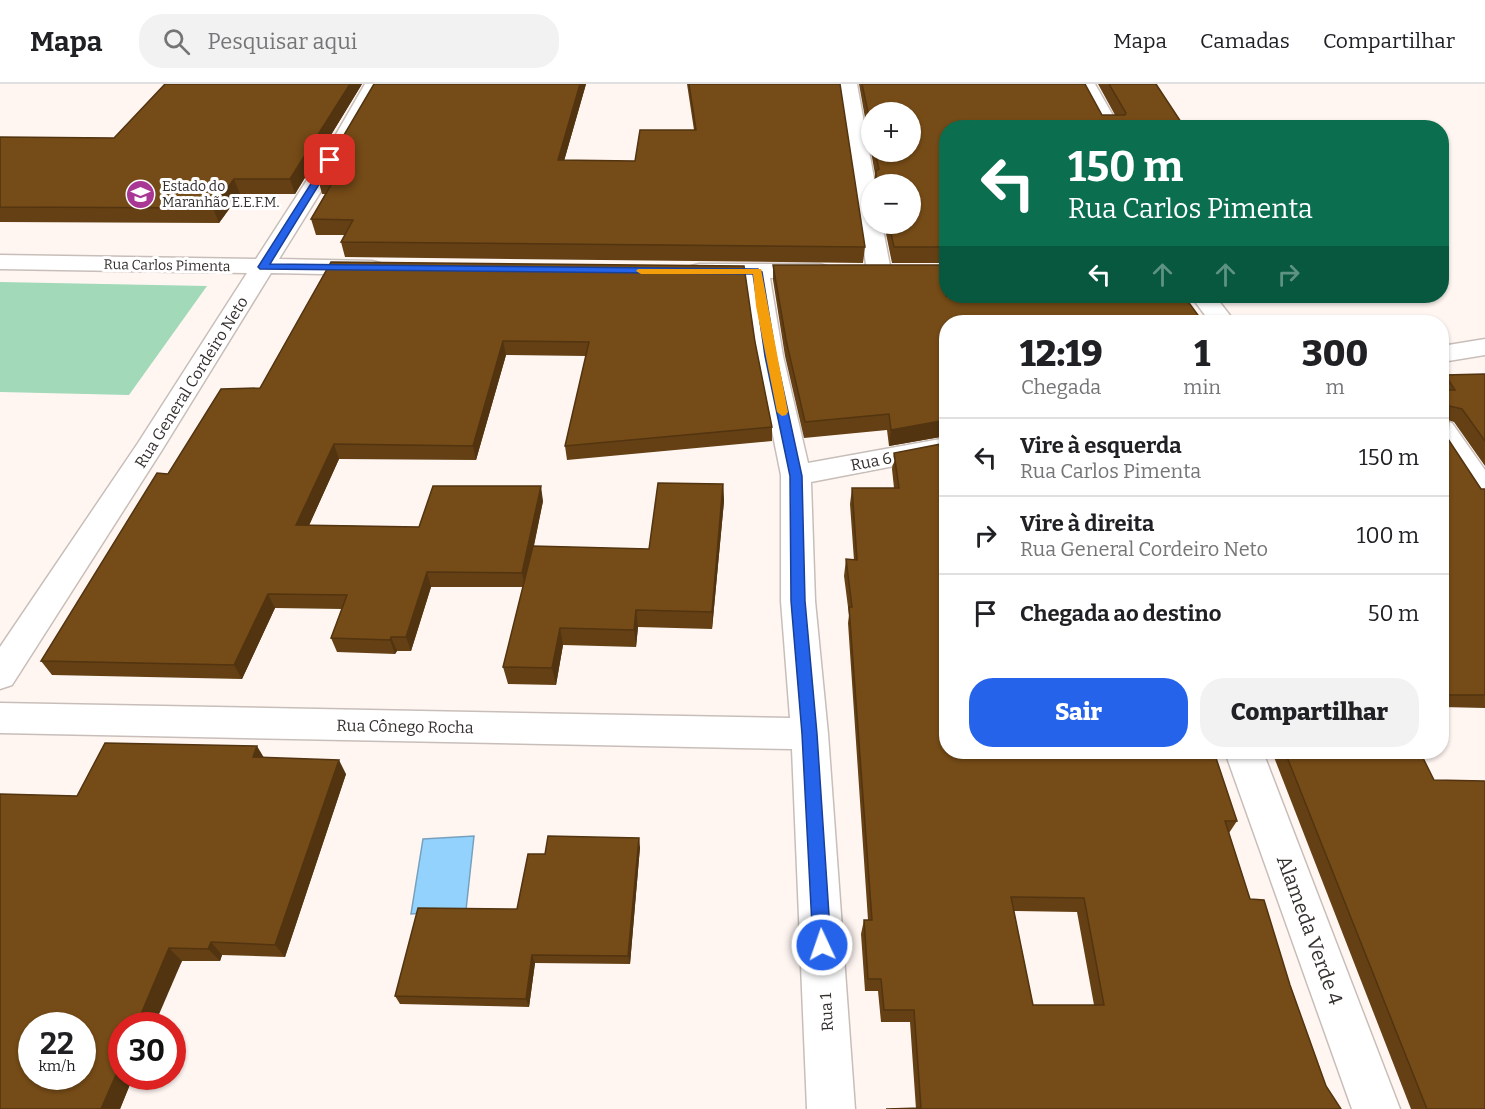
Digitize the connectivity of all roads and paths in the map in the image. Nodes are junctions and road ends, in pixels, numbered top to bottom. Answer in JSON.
{"nodes":[{"id":1,"x":374,"y":84,"type":"edge"},
{"id":2,"x":848,"y":84,"type":"edge"},
{"id":3,"x":1086,"y":84,"type":"edge"},
{"id":4,"x":1106,"y":120,"type":"edge"},
{"id":5,"x":0,"y":262,"type":"edge"},
{"id":6,"x":263,"y":267,"type":"junction"},
{"id":7,"x":394,"y":269,"type":"edge"},
{"id":8,"x":676,"y":271,"type":"edge"},
{"id":9,"x":758,"y":272,"type":"junction"},
{"id":10,"x":1485,"y":347,"type":"edge"},
{"id":11,"x":1449,"y":353,"type":"edge"},
{"id":12,"x":1449,"y":438,"type":"edge"},
{"id":13,"x":939,"y":448,"type":"edge"},
{"id":14,"x":796,"y":476,"type":"junction"},
{"id":15,"x":1480,"y":478,"type":"edge"},
{"id":16,"x":0,"y":675,"type":"edge"},
{"id":17,"x":0,"y":718,"type":"edge"},
{"id":18,"x":810,"y":734,"type":"junction"},
{"id":19,"x":1247,"y":759,"type":"edge"},
{"id":20,"x":831,"y":1109,"type":"edge"},
{"id":21,"x":1376,"y":1109,"type":"edge"}],
"edges":[{"from":1,"to":6,"type":"street","name":"Rua General Cordeiro Neto"},
{"from":2,"to":9,"type":"street"},
{"from":3,"to":4,"type":"street"},
{"from":5,"to":6,"type":"street","name":"Rua Carlos Pimenta"},
{"from":6,"to":7,"type":"street","name":"Rua Carlos Pimenta"},
{"from":6,"to":16,"type":"street","name":"Rua General Cordeiro Neto"},
{"from":8,"to":9,"type":"street"},
{"from":9,"to":14,"type":"street","name":"Rua 1"},
{"from":10,"to":11,"type":"street"},
{"from":12,"to":15,"type":"street"},
{"from":13,"to":14,"type":"street","name":"Rua 6"},
{"from":14,"to":18,"type":"street","name":"Rua 1"},
{"from":17,"to":18,"type":"street","name":"Rua Cônego Rocha"},
{"from":18,"to":20,"type":"street","name":"Rua 1"},
{"from":19,"to":21,"type":"street","name":"Alameda Verde 4"}]}
